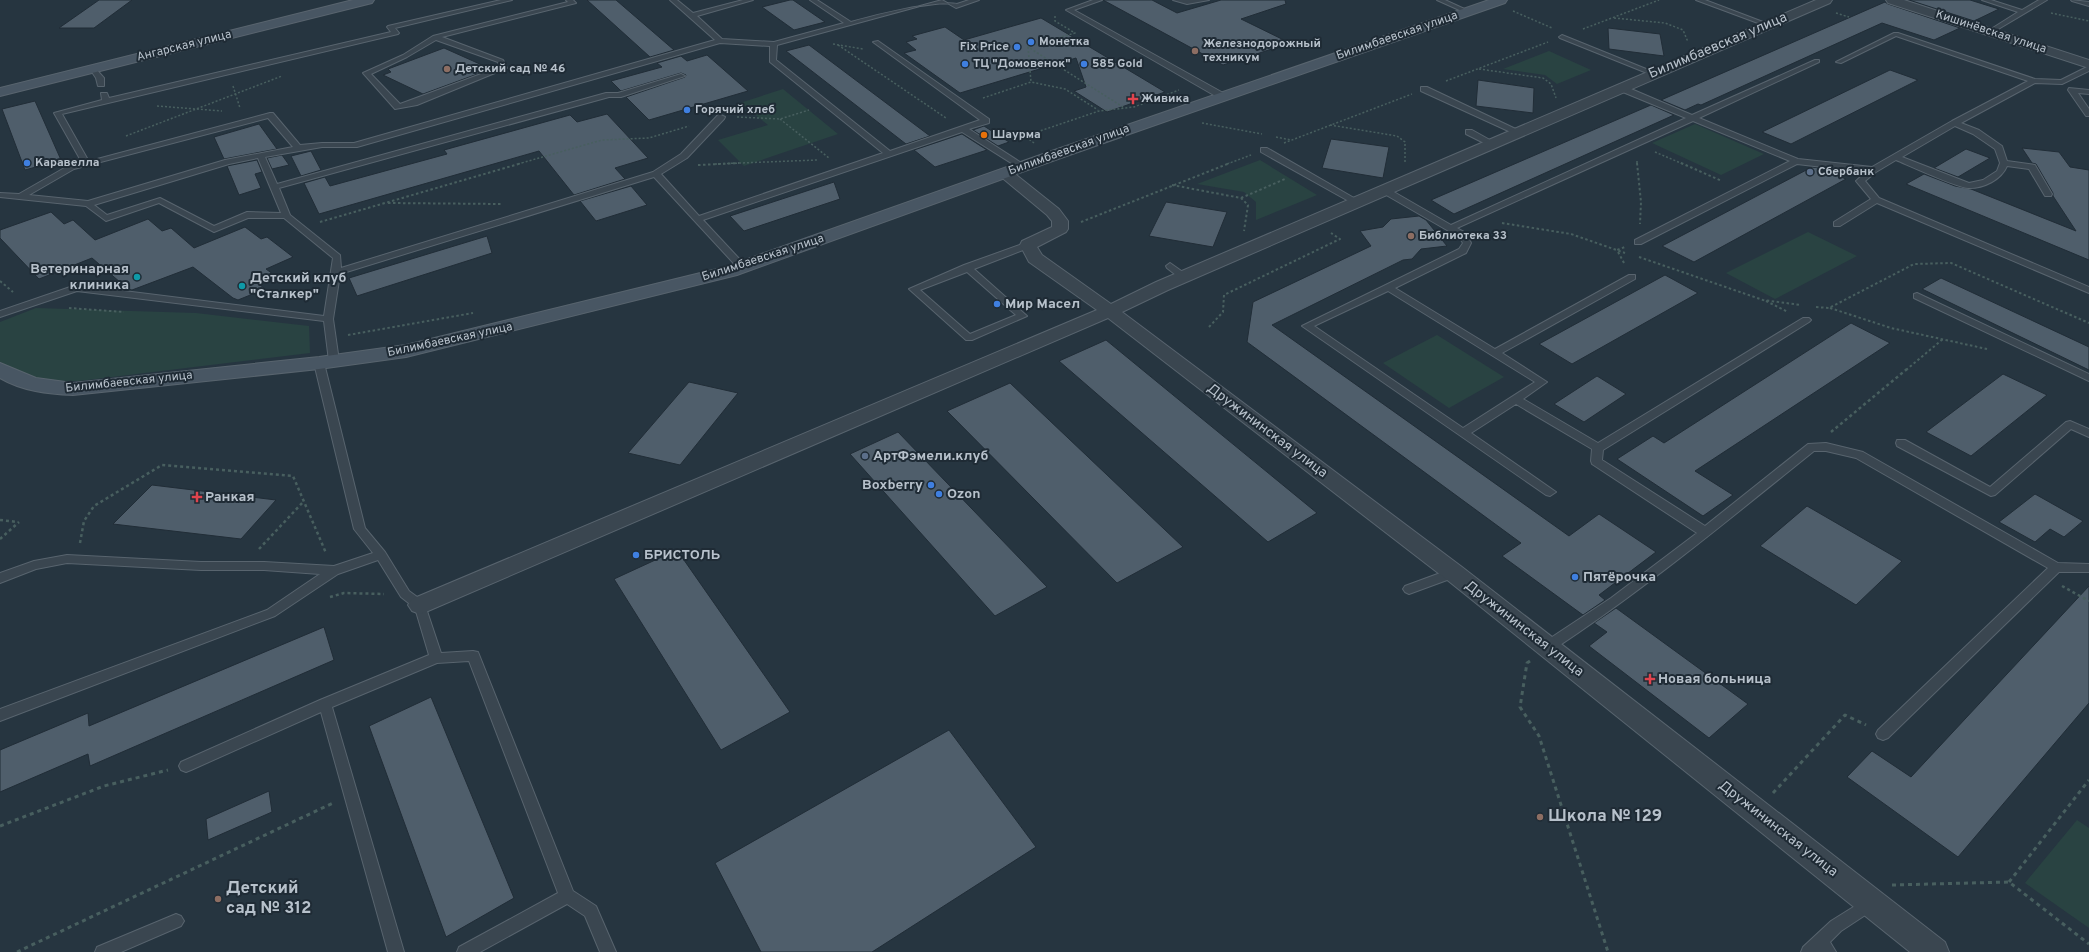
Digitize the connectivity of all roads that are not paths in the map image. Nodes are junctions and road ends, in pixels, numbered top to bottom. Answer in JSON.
{"nodes":[{"id":1,"x":368,"y":0,"type":"edge"},
{"id":2,"x":509,"y":0,"type":"edge"},
{"id":3,"x":569,"y":0,"type":"edge"},
{"id":4,"x":673,"y":0,"type":"edge"},
{"id":5,"x":750,"y":0,"type":"edge"},
{"id":6,"x":813,"y":0,"type":"edge"},
{"id":7,"x":901,"y":0,"type":"edge"},
{"id":8,"x":939,"y":0,"type":"edge"},
{"id":9,"x":945,"y":0,"type":"edge"},
{"id":10,"x":976,"y":0,"type":"edge"},
{"id":11,"x":1099,"y":0,"type":"edge"},
{"id":12,"x":1176,"y":0,"type":"edge"},
{"id":13,"x":1206,"y":0,"type":"edge"},
{"id":14,"x":1440,"y":0,"type":"edge"},
{"id":15,"x":1826,"y":0,"type":"edge"},
{"id":16,"x":1892,"y":0,"type":"edge"},
{"id":17,"x":1986,"y":0,"type":"edge"},
{"id":18,"x":2044,"y":0,"type":"edge"},
{"id":19,"x":2074,"y":0,"type":"edge"},
{"id":20,"x":1698,"y":1,"type":"edge"},
{"id":21,"x":2089,"y":4,"type":"edge"},
{"id":22,"x":1506,"y":5,"type":"edge"},
{"id":23,"x":912,"y":7,"type":"junction"},
{"id":24,"x":2026,"y":10,"type":"junction"},
{"id":25,"x":1468,"y":12,"type":"junction"},
{"id":26,"x":692,"y":15,"type":"junction"},
{"id":27,"x":850,"y":24,"type":"junction"},
{"id":28,"x":1768,"y":25,"type":"junction"},
{"id":29,"x":1990,"y":32,"type":"junction"},
{"id":30,"x":1565,"y":36,"type":"road end"},
{"id":31,"x":436,"y":37,"type":"junction"},
{"id":32,"x":720,"y":41,"type":"junction"},
{"id":33,"x":876,"y":42,"type":"dead end"},
{"id":34,"x":774,"y":44,"type":"junction"},
{"id":35,"x":1817,"y":61,"type":"dead end"},
{"id":36,"x":1839,"y":62,"type":"dead end"},
{"id":37,"x":2089,"y":64,"type":"edge"},
{"id":38,"x":2089,"y":68,"type":"edge"},
{"id":39,"x":93,"y":69,"type":"junction"},
{"id":40,"x":1654,"y":74,"type":"junction"},
{"id":41,"x":681,"y":76,"type":"dead end"},
{"id":42,"x":2034,"y":81,"type":"junction"},
{"id":43,"x":101,"y":84,"type":"dead end"},
{"id":44,"x":1622,"y":88,"type":"junction"},
{"id":45,"x":1424,"y":89,"type":"road end"},
{"id":46,"x":0,"y":92,"type":"edge"},
{"id":47,"x":2089,"y":92,"type":"edge"},
{"id":48,"x":1215,"y":93,"type":"junction"},
{"id":49,"x":2089,"y":114,"type":"edge"},
{"id":50,"x":721,"y":117,"type":"road end"},
{"id":51,"x":1692,"y":118,"type":"junction"},
{"id":52,"x":1955,"y":123,"type":"junction"},
{"id":53,"x":963,"y":130,"type":"junction"},
{"id":54,"x":1469,"y":132,"type":"dead end"},
{"id":55,"x":1518,"y":132,"type":"junction"},
{"id":56,"x":1493,"y":144,"type":"junction"},
{"id":57,"x":298,"y":148,"type":"junction"},
{"id":58,"x":1264,"y":150,"type":"road end"},
{"id":59,"x":889,"y":154,"type":"junction"},
{"id":60,"x":261,"y":156,"type":"junction"},
{"id":61,"x":1896,"y":157,"type":"junction"},
{"id":62,"x":1796,"y":161,"type":"junction"},
{"id":63,"x":2004,"y":163,"type":"junction"},
{"id":64,"x":1006,"y":165,"type":"junction"},
{"id":65,"x":73,"y":166,"type":"junction"},
{"id":66,"x":1873,"y":170,"type":"junction"},
{"id":67,"x":656,"y":174,"type":"junction"},
{"id":68,"x":274,"y":187,"type":"junction"},
{"id":69,"x":1384,"y":190,"type":"junction"},
{"id":70,"x":2048,"y":194,"type":"dead end"},
{"id":71,"x":0,"y":195,"type":"edge"},
{"id":72,"x":20,"y":197,"type":"junction"},
{"id":73,"x":1876,"y":200,"type":"junction"},
{"id":74,"x":1357,"y":202,"type":"junction"},
{"id":75,"x":88,"y":204,"type":"junction"},
{"id":76,"x":286,"y":216,"type":"junction"},
{"id":77,"x":697,"y":219,"type":"junction"},
{"id":78,"x":1837,"y":224,"type":"dead end"},
{"id":79,"x":1451,"y":228,"type":"junction"},
{"id":80,"x":1638,"y":242,"type":"road end"},
{"id":81,"x":1028,"y":245,"type":"junction"},
{"id":82,"x":1170,"y":266,"type":"dead end"},
{"id":83,"x":742,"y":267,"type":"junction"},
{"id":84,"x":967,"y":268,"type":"junction"},
{"id":85,"x":336,"y":272,"type":"junction"},
{"id":86,"x":1184,"y":277,"type":"junction"},
{"id":87,"x":1632,"y":277,"type":"road end"},
{"id":88,"x":1389,"y":288,"type":"junction"},
{"id":89,"x":2089,"y":290,"type":"edge"},
{"id":90,"x":1917,"y":296,"type":"dead end"},
{"id":91,"x":1110,"y":311,"type":"junction"},
{"id":92,"x":0,"y":314,"type":"edge"},
{"id":93,"x":328,"y":318,"type":"junction"},
{"id":94,"x":1806,"y":320,"type":"road end"},
{"id":95,"x":1495,"y":353,"type":"junction"},
{"id":96,"x":326,"y":362,"type":"junction"},
{"id":97,"x":0,"y":369,"type":"edge"},
{"id":98,"x":2089,"y":378,"type":"edge"},
{"id":99,"x":1516,"y":399,"type":"junction"},
{"id":100,"x":1463,"y":433,"type":"junction"},
{"id":101,"x":2089,"y":433,"type":"edge"},
{"id":102,"x":1901,"y":443,"type":"dead end"},
{"id":103,"x":1598,"y":448,"type":"junction"},
{"id":104,"x":1550,"y":492,"type":"dead end"},
{"id":105,"x":1706,"y":532,"type":"junction"},
{"id":106,"x":381,"y":555,"type":"junction"},
{"id":107,"x":2056,"y":567,"type":"junction"},
{"id":108,"x":2089,"y":568,"type":"edge"},
{"id":109,"x":334,"y":571,"type":"junction"},
{"id":110,"x":1454,"y":573,"type":"junction"},
{"id":111,"x":0,"y":578,"type":"edge"},
{"id":112,"x":1409,"y":589,"type":"dead end"},
{"id":113,"x":420,"y":605,"type":"junction"},
{"id":114,"x":1547,"y":647,"type":"junction"},
{"id":115,"x":436,"y":658,"type":"junction"},
{"id":116,"x":325,"y":704,"type":"junction"},
{"id":117,"x":0,"y":715,"type":"edge"},
{"id":118,"x":1883,"y":734,"type":"road end"},
{"id":119,"x":186,"y":766,"type":"road end"},
{"id":120,"x":1878,"y":894,"type":"junction"},
{"id":121,"x":568,"y":896,"type":"junction"},
{"id":122,"x":176,"y":921,"type":"dead end"},
{"id":123,"x":1819,"y":949,"type":"edge"},
{"id":124,"x":103,"y":952,"type":"edge"},
{"id":125,"x":396,"y":952,"type":"edge"},
{"id":126,"x":465,"y":952,"type":"edge"},
{"id":127,"x":608,"y":952,"type":"edge"},
{"id":128,"x":1934,"y":952,"type":"edge"}],
"edges":[{"from":1,"to":39,"type":"main road","name":"Ангарская улица"},
{"from":2,"to":65,"type":"lane"},
{"from":3,"to":31,"type":"lane"},
{"from":4,"to":26,"type":"lane"},
{"from":5,"to":26,"type":"lane"},
{"from":6,"to":27,"type":"lane"},
{"from":7,"to":23,"type":"lane"},
{"from":8,"to":23,"type":"lane"},
{"from":9,"to":10,"type":"lane"},
{"from":11,"to":48,"type":"lane"},
{"from":12,"to":13,"type":"lane"},
{"from":14,"to":25,"type":"lane"},
{"from":15,"to":28,"type":"street","name":"Билимбаевская улица"},
{"from":16,"to":29,"type":"street","name":"Кишинёвская улица"},
{"from":17,"to":24,"type":"lane"},
{"from":18,"to":24,"type":"lane"},
{"from":19,"to":21,"type":"lane"},
{"from":20,"to":28,"type":"lane"},
{"from":22,"to":25,"type":"main road","name":"Билимбаевская улица"},
{"from":23,"to":27,"type":"lane"},
{"from":24,"to":29,"type":"lane"},
{"from":25,"to":48,"type":"main road","name":"Билимбаевская улица"},
{"from":26,"to":32,"type":"lane"},
{"from":27,"to":34,"type":"lane"},
{"from":28,"to":40,"type":"street","name":"Билимбаевская улица"},
{"from":29,"to":37,"type":"street","name":"Кишинёвская улица"},
{"from":30,"to":40,"type":"lane"},
{"from":31,"to":31,"type":"lane"},
{"from":32,"to":34,"type":"lane"},
{"from":32,"to":57,"type":"lane"},
{"from":33,"to":53,"type":"lane"},
{"from":34,"to":59,"type":"lane"},
{"from":35,"to":51,"type":"lane"},
{"from":36,"to":42,"type":"lane"},
{"from":38,"to":42,"type":"lane"},
{"from":39,"to":43,"type":"lane"},
{"from":39,"to":46,"type":"main road","name":"Ангарская улица"},
{"from":40,"to":44,"type":"street","name":"Билимбаевская улица"},
{"from":41,"to":68,"type":"lane"},
{"from":42,"to":52,"type":"lane"},
{"from":44,"to":51,"type":"lane"},
{"from":44,"to":55,"type":"street","name":"Билимбаевская улица"},
{"from":45,"to":55,"type":"lane"},
{"from":47,"to":49,"type":"lane"},
{"from":48,"to":64,"type":"main road","name":"Билимбаевская улица"},
{"from":50,"to":67,"type":"lane"},
{"from":51,"to":62,"type":"lane"},
{"from":51,"to":79,"type":"lane"},
{"from":52,"to":61,"type":"lane"},
{"from":52,"to":63,"type":"lane"},
{"from":53,"to":59,"type":"lane"},
{"from":53,"to":64,"type":"lane"},
{"from":54,"to":56,"type":"lane"},
{"from":55,"to":56,"type":"street","name":"Билимбаевская улица"},
{"from":56,"to":69,"type":"street","name":"Билимбаевская улица"},
{"from":57,"to":60,"type":"lane"},
{"from":57,"to":65,"type":"lane"},
{"from":58,"to":74,"type":"lane"},
{"from":59,"to":77,"type":"lane"},
{"from":60,"to":68,"type":"lane"},
{"from":60,"to":75,"type":"lane"},
{"from":61,"to":63,"type":"lane"},
{"from":61,"to":66,"type":"lane"},
{"from":62,"to":66,"type":"lane"},
{"from":62,"to":80,"type":"lane"},
{"from":63,"to":70,"type":"lane"},
{"from":64,"to":81,"type":"street"},
{"from":64,"to":83,"type":"main road","name":"Билимбаевская улица"},
{"from":65,"to":72,"type":"lane"},
{"from":66,"to":73,"type":"lane"},
{"from":67,"to":77,"type":"lane"},
{"from":67,"to":85,"type":"lane"},
{"from":68,"to":76,"type":"lane"},
{"from":69,"to":74,"type":"street","name":"Билимбаевская улица"},
{"from":69,"to":79,"type":"lane"},
{"from":71,"to":72,"type":"lane"},
{"from":72,"to":75,"type":"lane"},
{"from":73,"to":78,"type":"lane"},
{"from":73,"to":89,"type":"lane"},
{"from":74,"to":86,"type":"street","name":"Билимбаевская улица"},
{"from":75,"to":76,"type":"lane"},
{"from":76,"to":85,"type":"lane"},
{"from":77,"to":83,"type":"lane"},
{"from":79,"to":88,"type":"lane"},
{"from":81,"to":84,"type":"lane"},
{"from":81,"to":91,"type":"street","name":"Дружининская улица"},
{"from":82,"to":86,"type":"lane"},
{"from":83,"to":96,"type":"main road","name":"Билимбаевская улица"},
{"from":84,"to":84,"type":"lane"},
{"from":85,"to":93,"type":"lane"},
{"from":86,"to":91,"type":"street","name":"Билимбаевская улица"},
{"from":87,"to":95,"type":"lane"},
{"from":88,"to":95,"type":"lane"},
{"from":88,"to":100,"type":"lane"},
{"from":90,"to":98,"type":"lane"},
{"from":91,"to":110,"type":"street","name":"Дружининская улица"},
{"from":91,"to":113,"type":"street","name":"Билимбаевская улица"},
{"from":92,"to":93,"type":"lane"},
{"from":93,"to":96,"type":"lane"},
{"from":94,"to":103,"type":"lane"},
{"from":95,"to":99,"type":"lane"},
{"from":96,"to":97,"type":"main road","name":"Билимбаевская улица"},
{"from":96,"to":106,"type":"lane"},
{"from":99,"to":100,"type":"lane"},
{"from":99,"to":103,"type":"lane"},
{"from":100,"to":104,"type":"lane"},
{"from":101,"to":102,"type":"lane"},
{"from":103,"to":105,"type":"lane"},
{"from":105,"to":107,"type":"lane"},
{"from":105,"to":114,"type":"lane"},
{"from":106,"to":109,"type":"lane"},
{"from":106,"to":113,"type":"lane"},
{"from":107,"to":108,"type":"lane"},
{"from":107,"to":118,"type":"lane"},
{"from":109,"to":111,"type":"lane"},
{"from":109,"to":117,"type":"lane"},
{"from":110,"to":112,"type":"lane"},
{"from":110,"to":114,"type":"street","name":"Дружининская улица"},
{"from":113,"to":115,"type":"lane"},
{"from":114,"to":120,"type":"street","name":"Дружининская улица"},
{"from":115,"to":116,"type":"lane"},
{"from":115,"to":121,"type":"lane"},
{"from":116,"to":119,"type":"lane"},
{"from":116,"to":125,"type":"lane"},
{"from":120,"to":123,"type":"lane"},
{"from":120,"to":128,"type":"street","name":"Дружининская улица"},
{"from":121,"to":126,"type":"lane"},
{"from":121,"to":127,"type":"lane"},
{"from":122,"to":124,"type":"lane"}]}
